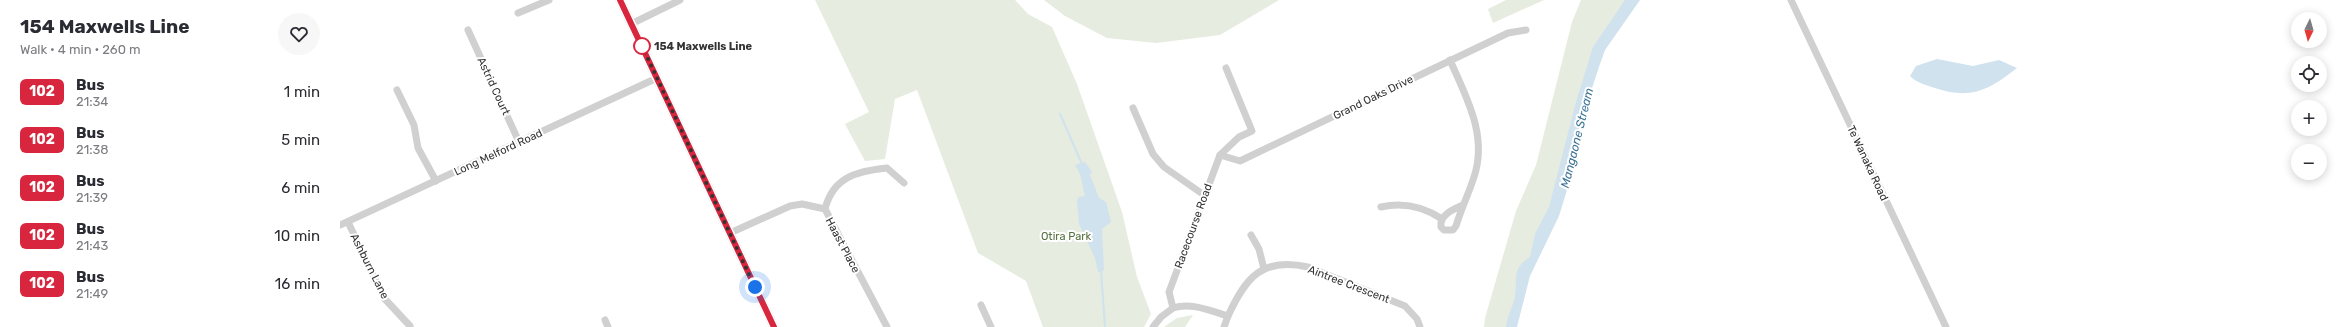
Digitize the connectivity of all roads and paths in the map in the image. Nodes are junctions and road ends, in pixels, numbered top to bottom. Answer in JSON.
{"nodes":[{"id":1,"x":549,"y":0,"type":"edge"},
{"id":2,"x":620,"y":0,"type":"edge"},
{"id":3,"x":680,"y":0,"type":"edge"},
{"id":4,"x":1791,"y":0,"type":"edge"},
{"id":5,"x":518,"y":14,"type":"dead end"},
{"id":6,"x":631,"y":24,"type":"junction"},
{"id":7,"x":468,"y":30,"type":"dead end"},
{"id":8,"x":1526,"y":30,"type":"dead end"},
{"id":9,"x":1450,"y":60,"type":"junction"},
{"id":10,"x":1226,"y":68,"type":"dead end"},
{"id":11,"x":657,"y":78,"type":"junction"},
{"id":12,"x":397,"y":90,"type":"dead end"},
{"id":13,"x":1133,"y":108,"type":"dead end"},
{"id":14,"x":519,"y":142,"type":"junction"},
{"id":15,"x":1220,"y":155,"type":"junction"},
{"id":16,"x":436,"y":181,"type":"junction"},
{"id":17,"x":904,"y":183,"type":"dead end"},
{"id":18,"x":1204,"y":195,"type":"junction"},
{"id":19,"x":1463,"y":205,"type":"junction"},
{"id":20,"x":1381,"y":207,"type":"dead end"},
{"id":21,"x":825,"y":209,"type":"junction"},
{"id":22,"x":1442,"y":219,"type":"junction"},
{"id":23,"x":348,"y":222,"type":"junction"},
{"id":24,"x":340,"y":225,"type":"edge"},
{"id":25,"x":730,"y":233,"type":"junction"},
{"id":26,"x":1251,"y":235,"type":"dead end"},
{"id":27,"x":1264,"y":269,"type":"junction"},
{"id":28,"x":981,"y":304,"type":"dead end"},
{"id":29,"x":1173,"y":308,"type":"junction"},
{"id":30,"x":1228,"y":316,"type":"junction"},
{"id":31,"x":605,"y":320,"type":"dead end"},
{"id":32,"x":410,"y":326,"type":"edge"},
{"id":33,"x":608,"y":327,"type":"edge"},
{"id":34,"x":774,"y":327,"type":"edge"},
{"id":35,"x":887,"y":327,"type":"edge"},
{"id":36,"x":991,"y":327,"type":"edge"},
{"id":37,"x":1153,"y":327,"type":"edge"},
{"id":38,"x":1224,"y":327,"type":"edge"},
{"id":39,"x":1420,"y":327,"type":"edge"},
{"id":40,"x":1946,"y":327,"type":"edge"}],
"edges":[{"from":1,"to":5,"type":"street"},
{"from":2,"to":6,"type":"street"},
{"from":3,"to":6,"type":"street"},
{"from":4,"to":40,"type":"street","name":"Te Wanaka Road"},
{"from":6,"to":11,"type":"street"},
{"from":7,"to":14,"type":"street","name":"Astrid Court"},
{"from":8,"to":9,"type":"street","name":"Grand Oaks Drive"},
{"from":9,"to":15,"type":"street","name":"Grand Oaks Drive"},
{"from":9,"to":19,"type":"street"},
{"from":10,"to":15,"type":"street","name":"Racecourse Road"},
{"from":11,"to":14,"type":"street","name":"Long Melford Road"},
{"from":11,"to":25,"type":"street"},
{"from":12,"to":16,"type":"street"},
{"from":13,"to":18,"type":"street"},
{"from":14,"to":16,"type":"street","name":"Long Melford Road"},
{"from":15,"to":18,"type":"street","name":"Racecourse Road"},
{"from":16,"to":23,"type":"street","name":"Long Melford Road"},
{"from":17,"to":21,"type":"street"},
{"from":18,"to":29,"type":"street","name":"Racecourse Road"},
{"from":19,"to":22,"type":"street"},
{"from":19,"to":22,"type":"street"},
{"from":20,"to":22,"type":"street"},
{"from":21,"to":25,"type":"street","name":"Haast Place"},
{"from":21,"to":35,"type":"street","name":"Haast Place"},
{"from":23,"to":24,"type":"street","name":"Long Melford Road"},
{"from":23,"to":32,"type":"street","name":"Ashburn Lane"},
{"from":25,"to":34,"type":"street"},
{"from":26,"to":27,"type":"street"},
{"from":27,"to":30,"type":"street","name":"Aintree Crescent"},
{"from":27,"to":39,"type":"street","name":"Aintree Crescent"},
{"from":28,"to":36,"type":"street"},
{"from":29,"to":30,"type":"street"},
{"from":29,"to":37,"type":"street"},
{"from":30,"to":38,"type":"street","name":"Aintree Crescent"},
{"from":31,"to":33,"type":"street"}]}
